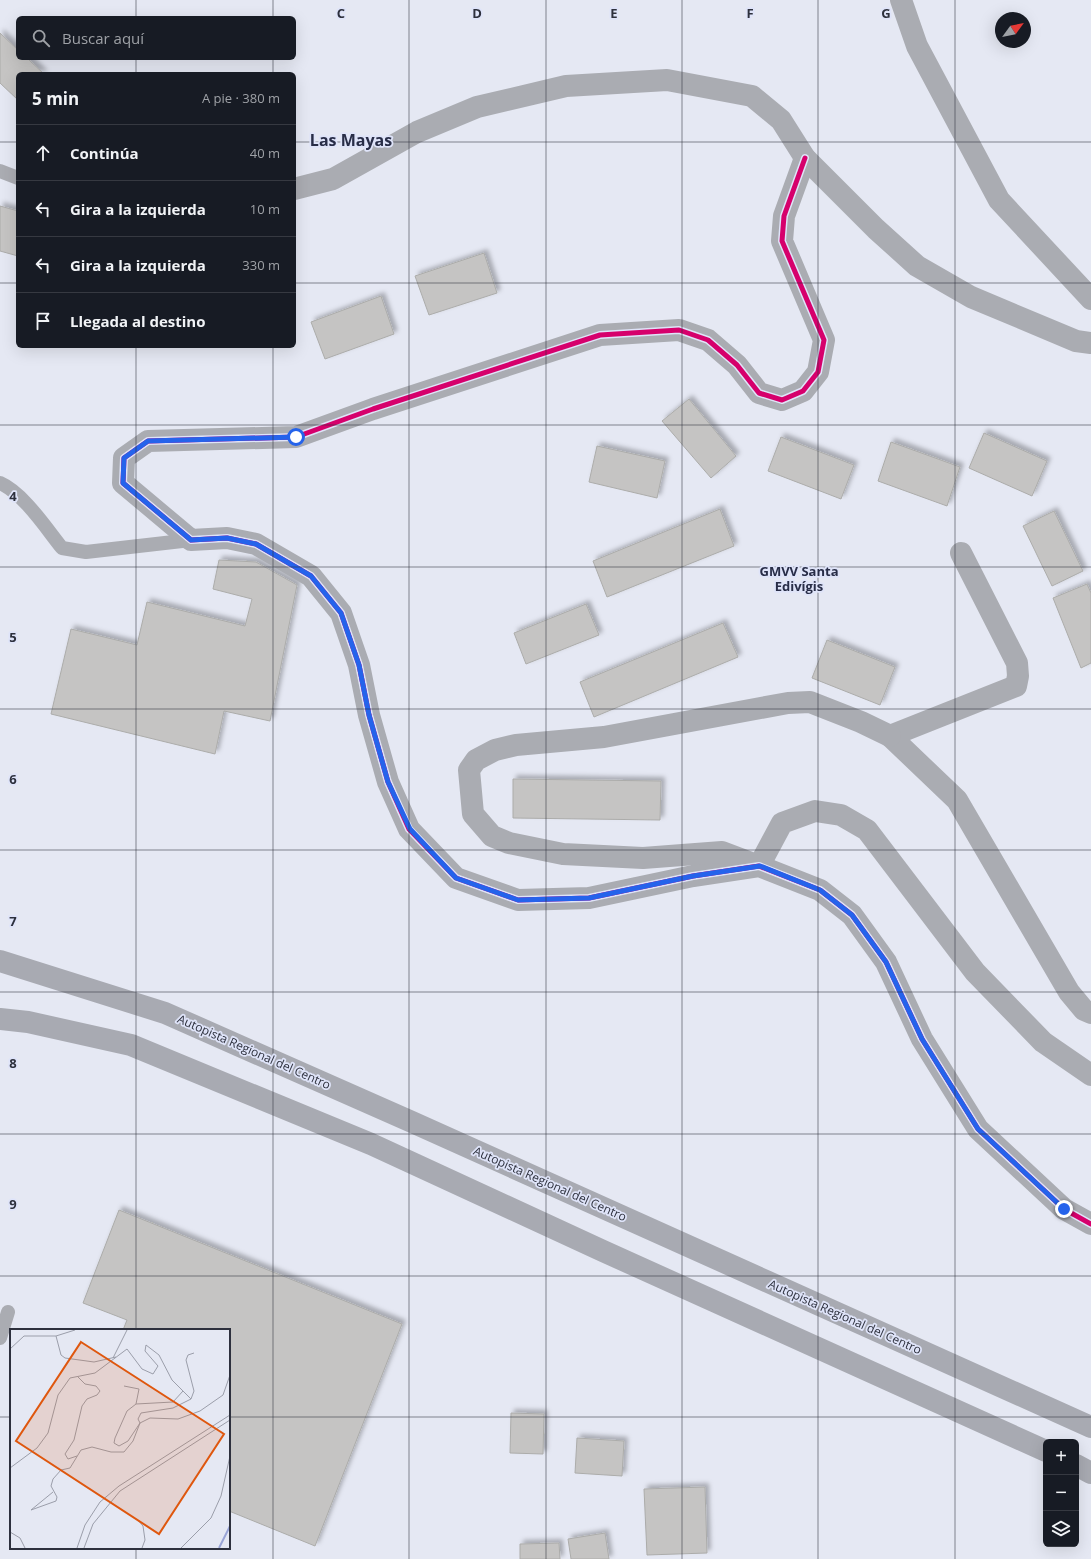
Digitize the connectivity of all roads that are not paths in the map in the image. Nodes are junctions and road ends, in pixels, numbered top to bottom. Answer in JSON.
{"nodes":[{"id":1,"x":901,"y":0,"type":"edge"},
{"id":2,"x":805,"y":158,"type":"junction"},
{"id":3,"x":0,"y":171,"type":"edge"},
{"id":4,"x":16,"y":177,"type":"edge"},
{"id":5,"x":296,"y":188,"type":"edge"},
{"id":6,"x":1091,"y":299,"type":"edge"},
{"id":7,"x":1091,"y":343,"type":"edge"},
{"id":8,"x":0,"y":483,"type":"edge"},
{"id":9,"x":191,"y":540,"type":"junction"},
{"id":10,"x":961,"y":552,"type":"dead end"},
{"id":11,"x":890,"y":736,"type":"junction"},
{"id":12,"x":760,"y":866,"type":"junction"},
{"id":13,"x":0,"y":961,"type":"edge"},
{"id":14,"x":1091,"y":1013,"type":"edge"},
{"id":15,"x":0,"y":1019,"type":"edge"},
{"id":16,"x":1091,"y":1075,"type":"edge"},
{"id":17,"x":1091,"y":1224,"type":"edge"},
{"id":18,"x":8,"y":1312,"type":"dead end"},
{"id":19,"x":0,"y":1338,"type":"edge"},
{"id":20,"x":1091,"y":1428,"type":"edge"},
{"id":21,"x":1043,"y":1450,"type":"edge"},
{"id":22,"x":1079,"y":1467,"type":"edge"},
{"id":23,"x":1091,"y":1473,"type":"edge"}],
"edges":[{"from":1,"to":6,"type":"street"},
{"from":2,"to":5,"type":"street"},
{"from":2,"to":7,"type":"street"},
{"from":2,"to":9,"type":"street"},
{"from":3,"to":4,"type":"lane"},
{"from":8,"to":9,"type":"lane"},
{"from":9,"to":12,"type":"street"},
{"from":10,"to":11,"type":"street"},
{"from":11,"to":12,"type":"street"},
{"from":11,"to":14,"type":"street"},
{"from":12,"to":16,"type":"street"},
{"from":12,"to":17,"type":"street"},
{"from":13,"to":20,"type":"highway","name":"Autopista Regional del Centro"},
{"from":15,"to":21,"type":"highway"},
{"from":18,"to":19,"type":"lane"},
{"from":22,"to":23,"type":"highway"}]}
